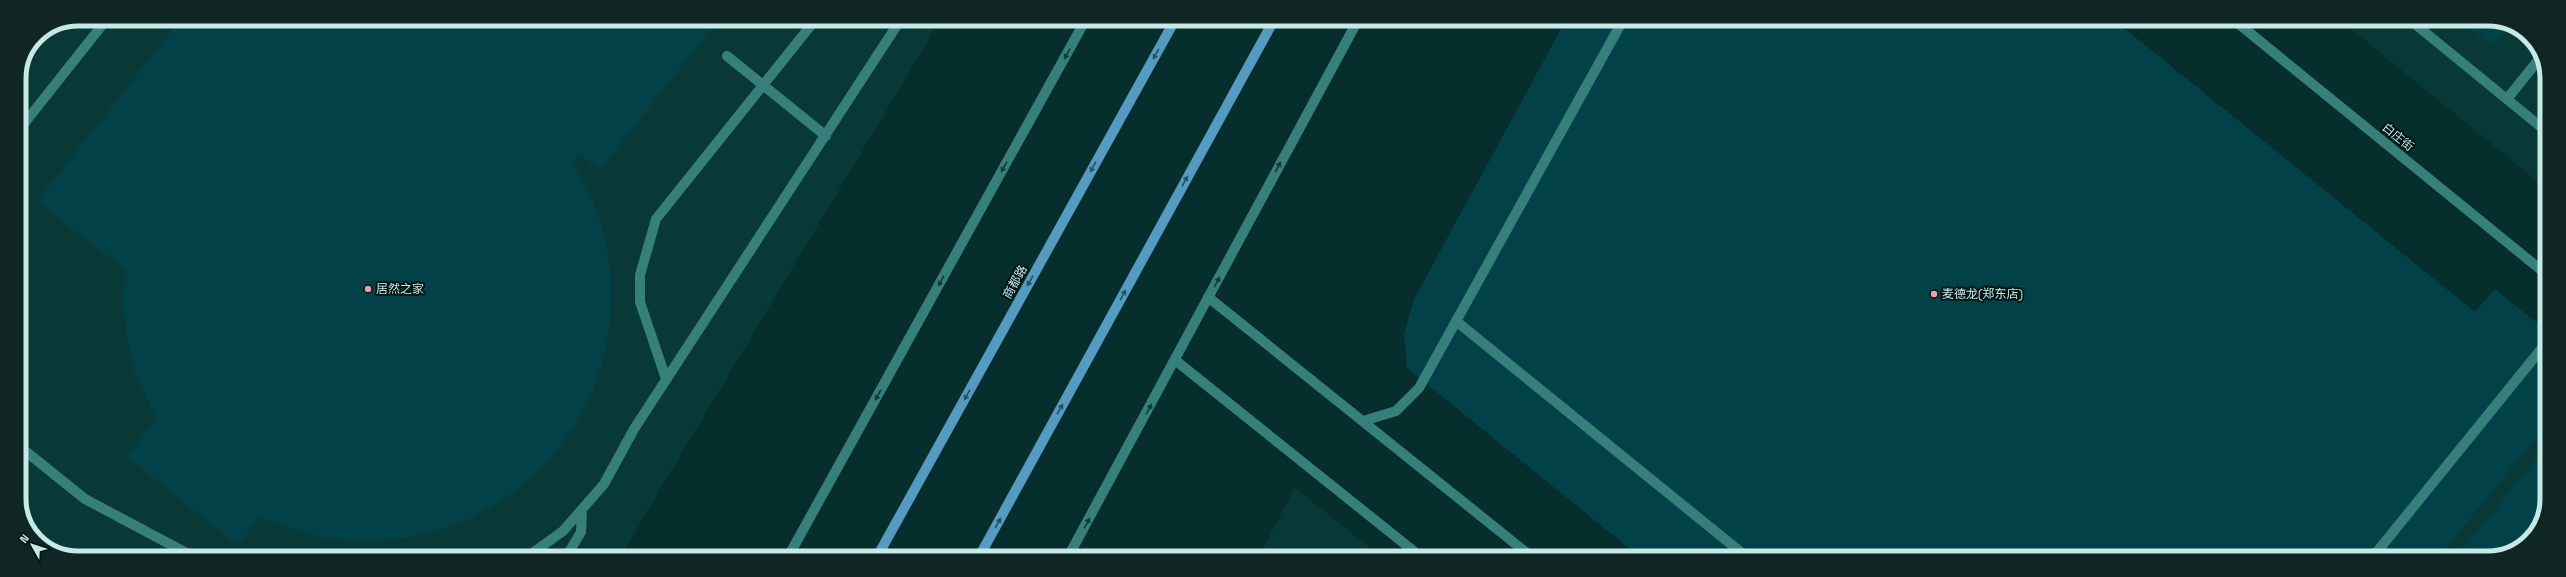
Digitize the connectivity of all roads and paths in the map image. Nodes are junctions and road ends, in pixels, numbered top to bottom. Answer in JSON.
{"nodes":[{"id":1,"x":102,"y":26,"type":"edge"},
{"id":2,"x":810,"y":26,"type":"edge"},
{"id":3,"x":897,"y":26,"type":"edge"},
{"id":4,"x":1083,"y":26,"type":"edge"},
{"id":5,"x":1172,"y":26,"type":"edge"},
{"id":6,"x":1271,"y":26,"type":"edge"},
{"id":7,"x":1355,"y":26,"type":"edge"},
{"id":8,"x":1619,"y":26,"type":"edge"},
{"id":9,"x":2241,"y":26,"type":"edge"},
{"id":10,"x":2417,"y":26,"type":"edge"},
{"id":11,"x":727,"y":56,"type":"dead end"},
{"id":12,"x":2537,"y":62,"type":"edge"},
{"id":13,"x":763,"y":86,"type":"junction"},
{"id":14,"x":2507,"y":99,"type":"junction"},
{"id":15,"x":26,"y":121,"type":"edge"},
{"id":16,"x":2540,"y":126,"type":"edge"},
{"id":17,"x":826,"y":136,"type":"junction"},
{"id":18,"x":2540,"y":269,"type":"edge"},
{"id":19,"x":1208,"y":297,"type":"junction"},
{"id":20,"x":1456,"y":320,"type":"junction"},
{"id":21,"x":2540,"y":351,"type":"edge"},
{"id":22,"x":1175,"y":360,"type":"junction"},
{"id":23,"x":666,"y":379,"type":"junction"},
{"id":24,"x":1363,"y":421,"type":"junction"},
{"id":25,"x":26,"y":452,"type":"edge"},
{"id":26,"x":582,"y":510,"type":"junction"},
{"id":27,"x":183,"y":551,"type":"edge"},
{"id":28,"x":535,"y":551,"type":"edge"},
{"id":29,"x":570,"y":551,"type":"edge"},
{"id":30,"x":791,"y":551,"type":"edge"},
{"id":31,"x":880,"y":551,"type":"edge"},
{"id":32,"x":982,"y":551,"type":"edge"},
{"id":33,"x":1071,"y":551,"type":"edge"},
{"id":34,"x":1412,"y":551,"type":"edge"},
{"id":35,"x":1524,"y":551,"type":"edge"},
{"id":36,"x":1739,"y":551,"type":"edge"},
{"id":37,"x":2378,"y":551,"type":"edge"}],
"edges":[{"from":1,"to":15,"type":"street"},
{"from":2,"to":13,"type":"street"},
{"from":3,"to":17,"type":"street"},
{"from":4,"to":30,"type":"street","one_way":true},
{"from":5,"to":31,"type":"main road","name":"商都路","one_way":true},
{"from":32,"to":6,"type":"main road","one_way":true},
{"from":19,"to":7,"type":"street","one_way":true},
{"from":8,"to":20,"type":"street"},
{"from":9,"to":18,"type":"street","name":"白庄街"},
{"from":10,"to":14,"type":"street"},
{"from":11,"to":13,"type":"street"},
{"from":12,"to":14,"type":"street"},
{"from":13,"to":17,"type":"street"},
{"from":13,"to":23,"type":"street"},
{"from":14,"to":16,"type":"street"},
{"from":17,"to":23,"type":"street"},
{"from":19,"to":22,"type":"street"},
{"from":19,"to":24,"type":"street"},
{"from":20,"to":24,"type":"street"},
{"from":20,"to":36,"type":"street"},
{"from":21,"to":37,"type":"street"},
{"from":33,"to":22,"type":"street","one_way":true},
{"from":22,"to":34,"type":"street"},
{"from":23,"to":26,"type":"street"},
{"from":24,"to":35,"type":"street"},
{"from":25,"to":27,"type":"street"},
{"from":26,"to":28,"type":"street"},
{"from":26,"to":29,"type":"street"}]}
